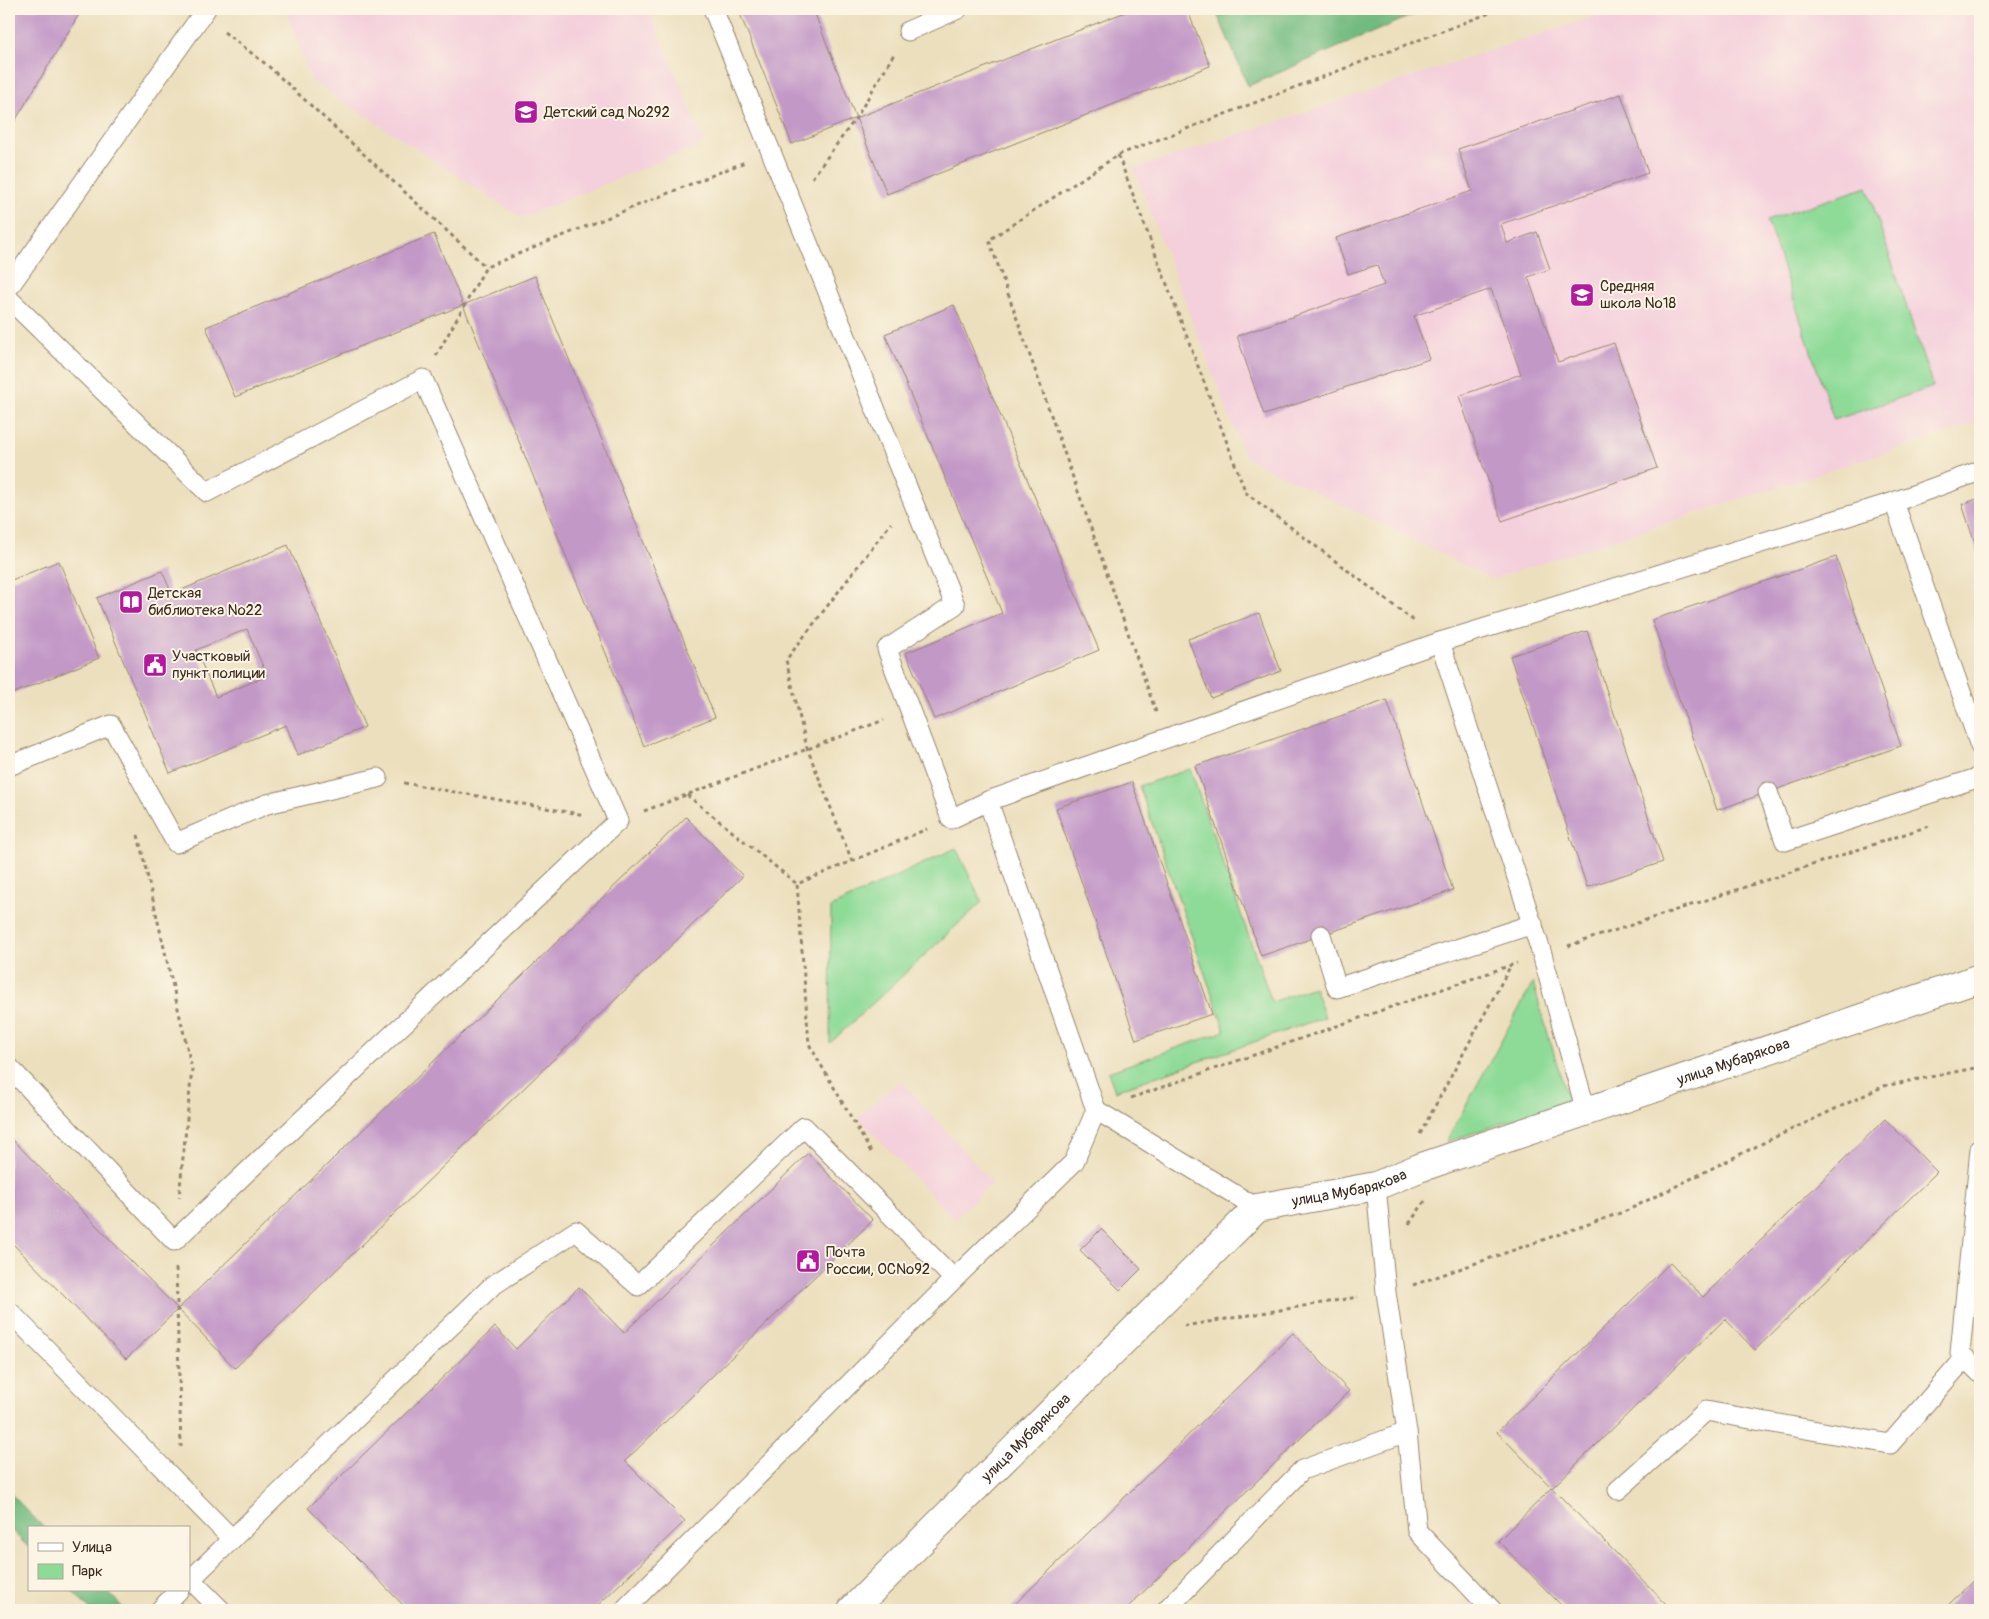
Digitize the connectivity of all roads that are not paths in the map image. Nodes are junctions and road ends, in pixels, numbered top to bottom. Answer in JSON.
{"nodes":[{"id":1,"x":713,"y":9,"type":"edge"},
{"id":2,"x":958,"y":9,"type":"edge"},
{"id":3,"x":204,"y":12,"type":"edge"},
{"id":4,"x":908,"y":31,"type":"road end"},
{"id":5,"x":9,"y":287,"type":"edge"},
{"id":6,"x":9,"y":299,"type":"edge"},
{"id":7,"x":1980,"y":471,"type":"edge"},
{"id":8,"x":1894,"y":502,"type":"junction"},
{"id":9,"x":1440,"y":642,"type":"junction"},
{"id":10,"x":1980,"y":746,"type":"edge"},
{"id":11,"x":9,"y":766,"type":"edge"},
{"id":12,"x":1980,"y":777,"type":"edge"},
{"id":13,"x":378,"y":778,"type":"road end"},
{"id":14,"x":1768,"y":792,"type":"dead end"},
{"id":15,"x":988,"y":801,"type":"junction"},
{"id":16,"x":1533,"y":924,"type":"junction"},
{"id":17,"x":1321,"y":935,"type":"dead end"},
{"id":18,"x":1980,"y":978,"type":"edge"},
{"id":19,"x":9,"y":1067,"type":"edge"},
{"id":20,"x":1096,"y":1110,"type":"junction"},
{"id":21,"x":1586,"y":1111,"type":"junction"},
{"id":22,"x":1980,"y":1149,"type":"edge"},
{"id":23,"x":1376,"y":1186,"type":"junction"},
{"id":24,"x":1257,"y":1208,"type":"junction"},
{"id":25,"x":954,"y":1279,"type":"junction"},
{"id":26,"x":9,"y":1311,"type":"edge"},
{"id":27,"x":1965,"y":1358,"type":"junction"},
{"id":28,"x":1980,"y":1373,"type":"edge"},
{"id":29,"x":1407,"y":1432,"type":"junction"},
{"id":30,"x":1618,"y":1490,"type":"dead end"},
{"id":31,"x":232,"y":1539,"type":"junction"},
{"id":32,"x":190,"y":1579,"type":"edge"},
{"id":33,"x":190,"y":1586,"type":"edge"},
{"id":34,"x":177,"y":1592,"type":"edge"},
{"id":35,"x":160,"y":1610,"type":"edge"},
{"id":36,"x":221,"y":1610,"type":"edge"},
{"id":37,"x":624,"y":1610,"type":"edge"},
{"id":38,"x":852,"y":1610,"type":"edge"},
{"id":39,"x":1166,"y":1610,"type":"edge"},
{"id":40,"x":1492,"y":1610,"type":"edge"}],
"edges":[{"from":1,"to":15,"type":"lane"},
{"from":2,"to":4,"type":"lane"},
{"from":3,"to":5,"type":"lane"},
{"from":6,"to":19,"type":"lane"},
{"from":7,"to":8,"type":"lane"},
{"from":8,"to":9,"type":"lane"},
{"from":8,"to":10,"type":"lane"},
{"from":9,"to":15,"type":"lane"},
{"from":9,"to":16,"type":"lane"},
{"from":11,"to":13,"type":"lane"},
{"from":12,"to":14,"type":"lane"},
{"from":15,"to":20,"type":"lane"},
{"from":16,"to":17,"type":"lane"},
{"from":16,"to":21,"type":"lane"},
{"from":18,"to":21,"type":"street","name":"улица Мубарякова"},
{"from":20,"to":24,"type":"lane"},
{"from":20,"to":25,"type":"lane"},
{"from":21,"to":23,"type":"street","name":"улица Мубарякова"},
{"from":22,"to":27,"type":"lane"},
{"from":23,"to":24,"type":"street","name":"улица Мубарякова"},
{"from":23,"to":29,"type":"lane"},
{"from":24,"to":38,"type":"street","name":"улица Мубарякова"},
{"from":25,"to":31,"type":"lane"},
{"from":25,"to":37,"type":"lane"},
{"from":26,"to":31,"type":"lane"},
{"from":27,"to":28,"type":"lane"},
{"from":27,"to":30,"type":"lane"},
{"from":29,"to":39,"type":"lane"},
{"from":29,"to":40,"type":"lane"},
{"from":31,"to":32,"type":"lane"},
{"from":33,"to":36,"type":"lane"},
{"from":34,"to":35,"type":"lane"}]}
